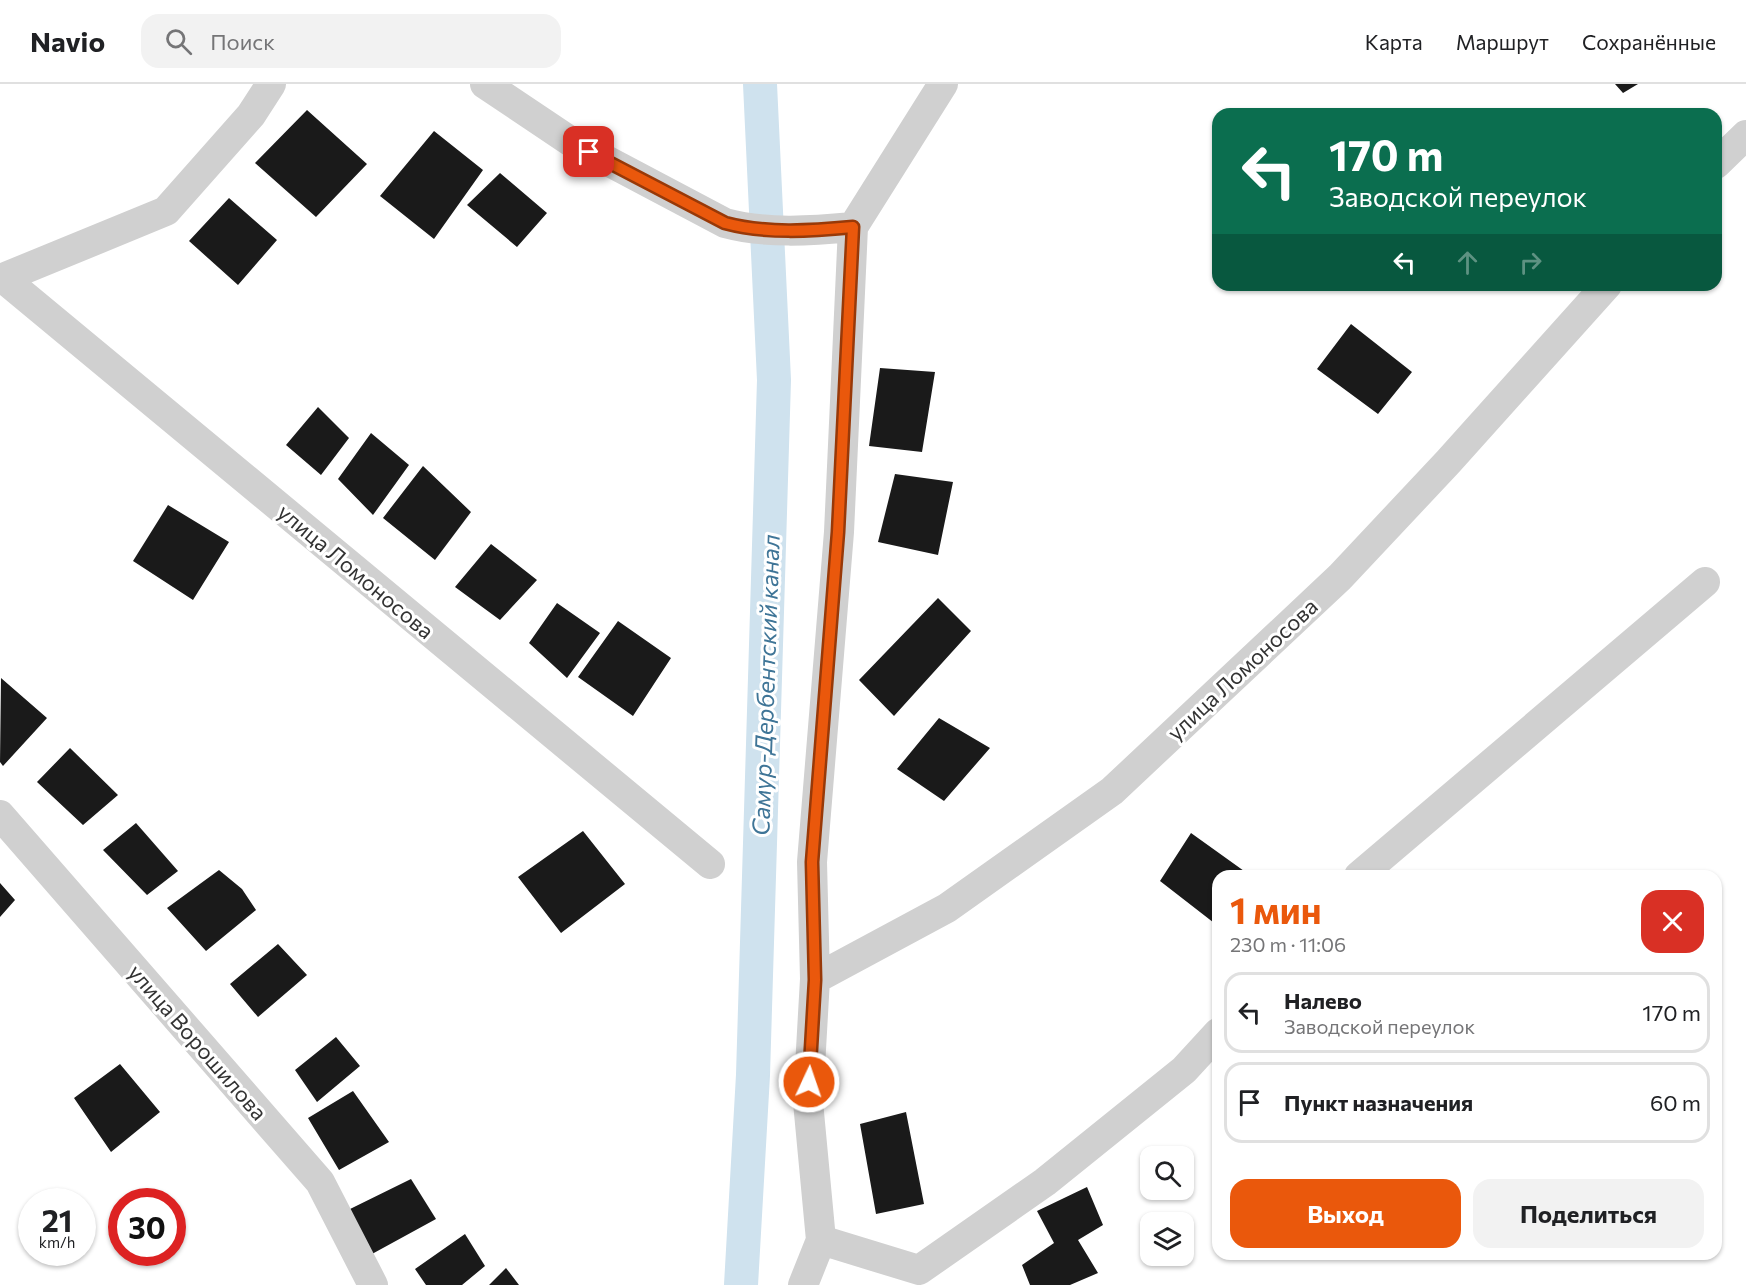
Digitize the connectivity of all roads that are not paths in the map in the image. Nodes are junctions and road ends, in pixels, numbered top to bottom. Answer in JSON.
{"nodes":[{"id":1,"x":271,"y":84,"type":"edge"},
{"id":2,"x":485,"y":84,"type":"edge"},
{"id":3,"x":943,"y":84,"type":"edge"},
{"id":4,"x":1746,"y":135,"type":"edge"},
{"id":5,"x":1722,"y":158,"type":"edge"},
{"id":6,"x":853,"y":227,"type":"junction"},
{"id":7,"x":1602,"y":291,"type":"edge"},
{"id":8,"x":1706,"y":582,"type":"dead end"},
{"id":9,"x":0,"y":815,"type":"edge"},
{"id":10,"x":710,"y":864,"type":"dead end"},
{"id":11,"x":1366,"y":870,"type":"edge"},
{"id":12,"x":815,"y":980,"type":"junction"},
{"id":13,"x":1212,"y":1040,"type":"edge"},
{"id":14,"x":821,"y":1240,"type":"junction"},
{"id":15,"x":373,"y":1285,"type":"edge"},
{"id":16,"x":803,"y":1285,"type":"edge"}],
"edges":[{"from":1,"to":10,"type":"street","name":"улица Ломоносова"},
{"from":2,"to":6,"type":"street"},
{"from":3,"to":6,"type":"street"},
{"from":4,"to":5,"type":"street"},
{"from":6,"to":12,"type":"street"},
{"from":7,"to":12,"type":"street","name":"улица Ломоносова"},
{"from":8,"to":11,"type":"street"},
{"from":9,"to":15,"type":"street","name":"улица Ворошилова"},
{"from":12,"to":14,"type":"street"},
{"from":13,"to":14,"type":"street"},
{"from":14,"to":16,"type":"street"}]}
